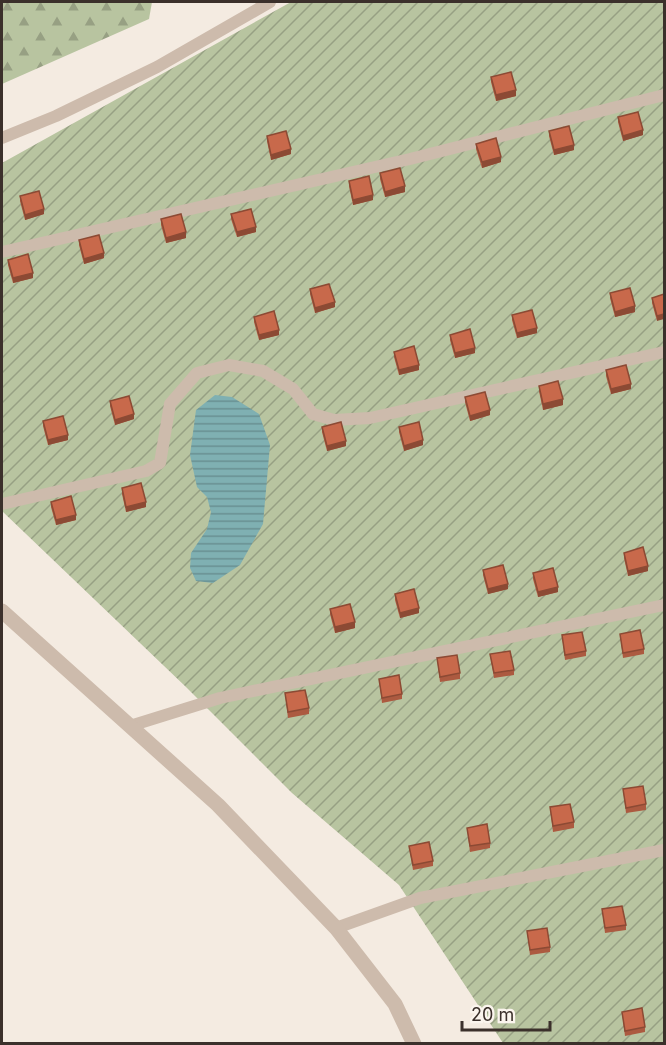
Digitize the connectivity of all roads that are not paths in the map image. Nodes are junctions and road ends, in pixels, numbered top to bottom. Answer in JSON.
{"nodes":[{"id":1,"x":270,"y":2,"type":"edge"},
{"id":2,"x":664,"y":95,"type":"edge"},
{"id":3,"x":2,"y":138,"type":"edge"},
{"id":4,"x":2,"y":252,"type":"edge"},
{"id":5,"x":664,"y":352,"type":"edge"},
{"id":6,"x":2,"y":504,"type":"edge"},
{"id":7,"x":664,"y":605,"type":"edge"},
{"id":8,"x":2,"y":611,"type":"edge"},
{"id":9,"x":130,"y":726,"type":"junction"},
{"id":10,"x":664,"y":850,"type":"edge"},
{"id":11,"x":336,"y":928,"type":"junction"},
{"id":12,"x":414,"y":1044,"type":"edge"}],
"edges":[{"from":1,"to":3,"type":"lane"},
{"from":2,"to":4,"type":"lane"},
{"from":5,"to":6,"type":"lane"},
{"from":7,"to":9,"type":"lane"},
{"from":8,"to":9,"type":"street"},
{"from":9,"to":11,"type":"street"},
{"from":10,"to":11,"type":"lane"},
{"from":11,"to":12,"type":"street"}]}
